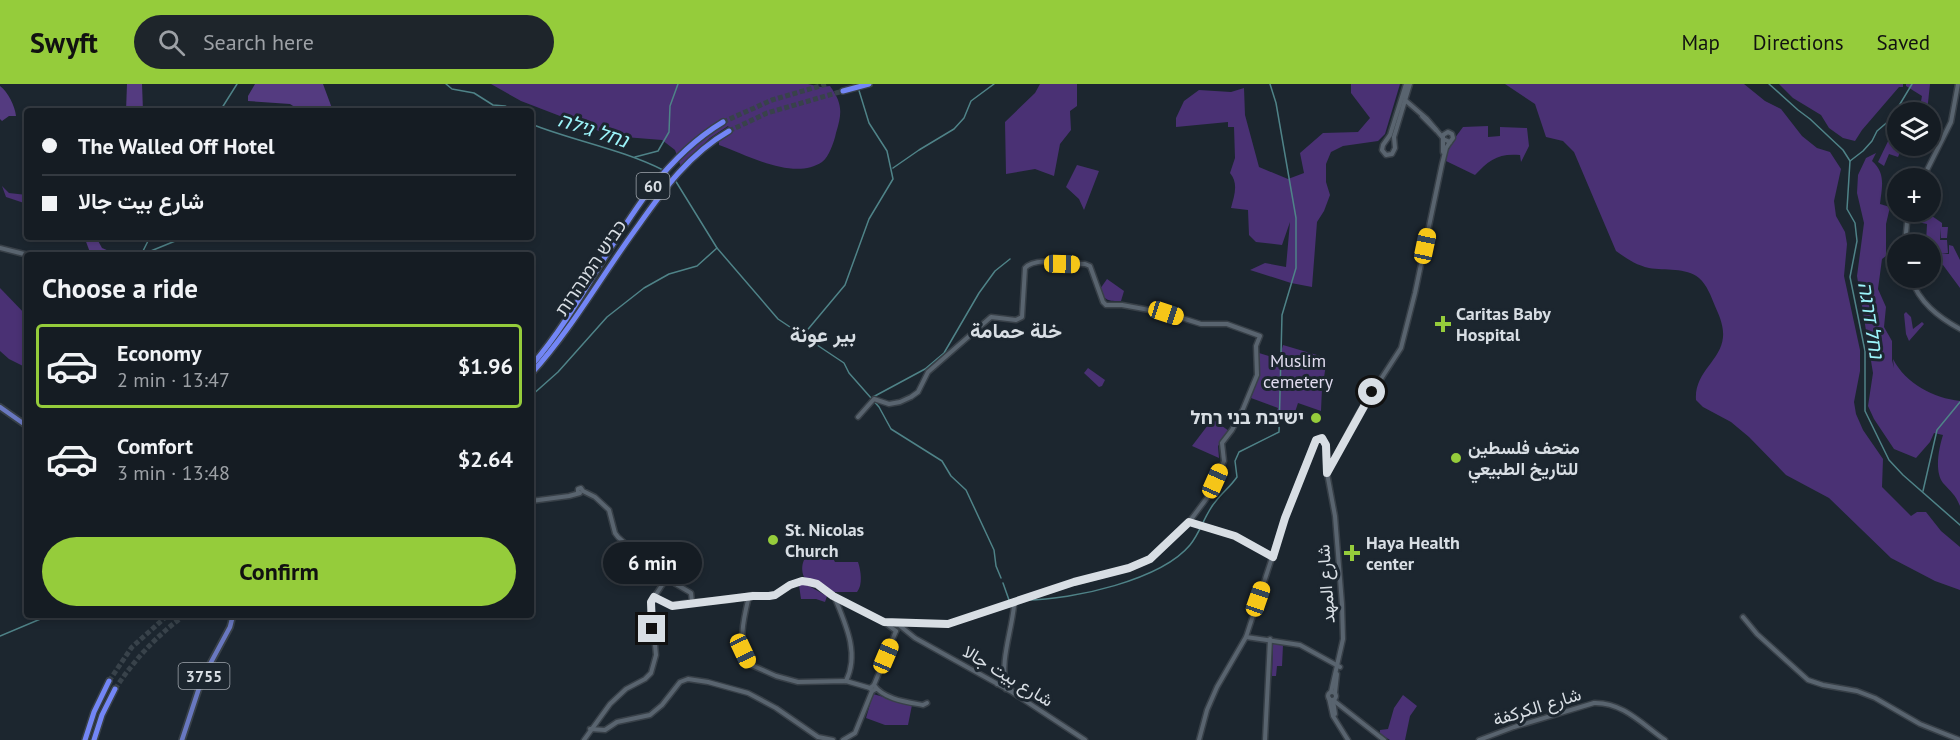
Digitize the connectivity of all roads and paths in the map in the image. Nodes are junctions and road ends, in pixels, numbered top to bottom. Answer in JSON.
{"nodes":[{"id":1,"x":869,"y":84,"type":"edge"},
{"id":2,"x":1406,"y":84,"type":"edge"},
{"id":3,"x":1410,"y":84,"type":"edge"},
{"id":4,"x":1958,"y":84,"type":"edge"},
{"id":5,"x":843,"y":91,"type":"tunnel mouth"},
{"id":6,"x":1404,"y":101,"type":"junction"},
{"id":7,"x":1420,"y":112,"type":"junction"},
{"id":8,"x":723,"y":122,"type":"tunnel mouth"},
{"id":9,"x":1436,"y":127,"type":"junction"},
{"id":10,"x":729,"y":131,"type":"tunnel mouth"},
{"id":11,"x":1439,"y":132,"type":"junction"},
{"id":12,"x":1446,"y":132,"type":"junction"},
{"id":13,"x":1443,"y":138,"type":"junction"},
{"id":14,"x":1386,"y":142,"type":"junction"},
{"id":15,"x":1450,"y":142,"type":"junction"},
{"id":16,"x":1394,"y":145,"type":"junction"},
{"id":17,"x":1442,"y":164,"type":"junction"},
{"id":18,"x":1928,"y":168,"type":"edge"},
{"id":19,"x":0,"y":248,"type":"edge"},
{"id":20,"x":24,"y":254,"type":"edge"},
{"id":21,"x":1915,"y":288,"type":"edge"},
{"id":22,"x":1960,"y":329,"type":"edge"},
{"id":23,"x":534,"y":362,"type":"edge"},
{"id":24,"x":534,"y":370,"type":"edge"},
{"id":25,"x":0,"y":407,"type":"edge"},
{"id":26,"x":858,"y":417,"type":"dead end"},
{"id":27,"x":24,"y":424,"type":"edge"},
{"id":28,"x":1327,"y":473,"type":"junction"},
{"id":29,"x":534,"y":501,"type":"edge"},
{"id":30,"x":1189,"y":522,"type":"junction"},
{"id":31,"x":1273,"y":557,"type":"junction"},
{"id":32,"x":668,"y":576,"type":"junction"},
{"id":33,"x":749,"y":596,"type":"junction"},
{"id":34,"x":833,"y":596,"type":"junction"},
{"id":35,"x":654,"y":597,"type":"junction"},
{"id":36,"x":692,"y":602,"type":"junction"},
{"id":37,"x":1012,"y":604,"type":"junction"},
{"id":38,"x":1004,"y":605,"type":"junction"},
{"id":39,"x":1743,"y":617,"type":"dead end"},
{"id":40,"x":232,"y":618,"type":"edge"},
{"id":41,"x":1012,"y":618,"type":"junction"},
{"id":42,"x":884,"y":622,"type":"junction"},
{"id":43,"x":898,"y":628,"type":"junction"},
{"id":44,"x":1246,"y":637,"type":"junction"},
{"id":45,"x":1270,"y":639,"type":"junction"},
{"id":46,"x":1338,"y":665,"type":"junction"},
{"id":47,"x":1005,"y":680,"type":"junction"},
{"id":48,"x":109,"y":681,"type":"tunnel mouth"},
{"id":49,"x":846,"y":681,"type":"junction"},
{"id":50,"x":997,"y":684,"type":"junction"},
{"id":51,"x":1004,"y":687,"type":"junction"},
{"id":52,"x":873,"y":688,"type":"junction"},
{"id":53,"x":115,"y":689,"type":"tunnel mouth"},
{"id":54,"x":1012,"y":692,"type":"junction"},
{"id":55,"x":1335,"y":694,"type":"junction"},
{"id":56,"x":1331,"y":699,"type":"junction"},
{"id":57,"x":927,"y":704,"type":"dead end"},
{"id":58,"x":1345,"y":708,"type":"junction"},
{"id":59,"x":1334,"y":710,"type":"junction"},
{"id":60,"x":590,"y":729,"type":"junction"},
{"id":61,"x":85,"y":740,"type":"edge"},
{"id":62,"x":94,"y":740,"type":"edge"},
{"id":63,"x":182,"y":740,"type":"edge"},
{"id":64,"x":584,"y":740,"type":"edge"},
{"id":65,"x":833,"y":740,"type":"edge"},
{"id":66,"x":843,"y":740,"type":"edge"},
{"id":67,"x":1085,"y":740,"type":"edge"},
{"id":68,"x":1199,"y":740,"type":"edge"},
{"id":69,"x":1265,"y":740,"type":"edge"},
{"id":70,"x":1349,"y":740,"type":"edge"},
{"id":71,"x":1384,"y":740,"type":"edge"},
{"id":72,"x":1479,"y":740,"type":"edge"},
{"id":73,"x":1665,"y":740,"type":"edge"},
{"id":74,"x":1960,"y":740,"type":"edge"}],
"edges":[{"from":1,"to":5,"type":"highway"},
{"from":2,"to":6,"type":"street"},
{"from":3,"to":6,"type":"street"},
{"from":4,"to":18,"type":"street"},
{"from":6,"to":7,"type":"street"},
{"from":6,"to":14,"type":"street"},
{"from":6,"to":16,"type":"street"},
{"from":7,"to":9,"type":"street"},
{"from":7,"to":11,"type":"street"},
{"from":8,"to":23,"type":"highway","name":"כביש המנהרות","number":"60"},
{"from":9,"to":11,"type":"street"},
{"from":9,"to":12,"type":"street"},
{"from":10,"to":24,"type":"highway","name":"כביש המנהרות","number":"60"},
{"from":11,"to":13,"type":"street"},
{"from":12,"to":13,"type":"street"},
{"from":12,"to":15,"type":"street"},
{"from":13,"to":15,"type":"street"},
{"from":13,"to":17,"type":"street"},
{"from":14,"to":16,"type":"street"},
{"from":14,"to":16,"type":"street"},
{"from":15,"to":17,"type":"street"},
{"from":17,"to":28,"type":"street"},
{"from":19,"to":20,"type":"street"},
{"from":21,"to":22,"type":"street"},
{"from":25,"to":27,"type":"main road"},
{"from":26,"to":30,"type":"street"},
{"from":28,"to":31,"type":"street","name":"شارع المهد"},
{"from":28,"to":46,"type":"street","name":"شارع المهد"},
{"from":29,"to":32,"type":"street"},
{"from":30,"to":31,"type":"street"},
{"from":30,"to":37,"type":"street"},
{"from":31,"to":44,"type":"street"},
{"from":32,"to":35,"type":"street"},
{"from":32,"to":36,"type":"street"},
{"from":33,"to":34,"type":"street"},
{"from":33,"to":36,"type":"street"},
{"from":33,"to":49,"type":"street"},
{"from":34,"to":42,"type":"street"},
{"from":34,"to":49,"type":"street"},
{"from":35,"to":36,"type":"street"},
{"from":35,"to":60,"type":"street"},
{"from":37,"to":38,"type":"street"},
{"from":37,"to":41,"type":"street"},
{"from":38,"to":41,"type":"street"},
{"from":38,"to":43,"type":"street"},
{"from":39,"to":74,"type":"street"},
{"from":40,"to":63,"type":"main road","number":"3755"},
{"from":41,"to":47,"type":"street"},
{"from":42,"to":43,"type":"street"},
{"from":42,"to":43,"type":"street"},
{"from":43,"to":50,"type":"street","name":"شارع بيت جالا"},
{"from":43,"to":52,"type":"street"},
{"from":44,"to":45,"type":"street"},
{"from":44,"to":68,"type":"street"},
{"from":45,"to":46,"type":"street"},
{"from":45,"to":69,"type":"street"},
{"from":46,"to":55,"type":"street","name":"شارع المهد"},
{"from":46,"to":55,"type":"street"},
{"from":47,"to":50,"type":"street"},
{"from":47,"to":51,"type":"street"},
{"from":47,"to":54,"type":"street"},
{"from":48,"to":61,"type":"highway"},
{"from":49,"to":52,"type":"street"},
{"from":50,"to":51,"type":"street","name":"شارع بيت جالا"},
{"from":51,"to":54,"type":"street","name":"شارع بيت جالا"},
{"from":52,"to":57,"type":"street"},
{"from":52,"to":66,"type":"street"},
{"from":53,"to":62,"type":"highway"},
{"from":54,"to":67,"type":"street","name":"شارع بيت جالا"},
{"from":55,"to":56,"type":"street"},
{"from":55,"to":58,"type":"street"},
{"from":56,"to":58,"type":"street"},
{"from":56,"to":59,"type":"street"},
{"from":56,"to":70,"type":"street"},
{"from":58,"to":59,"type":"street"},
{"from":58,"to":71,"type":"street"},
{"from":59,"to":70,"type":"street"},
{"from":60,"to":64,"type":"street"},
{"from":60,"to":65,"type":"street"},
{"from":72,"to":73,"type":"street","name":"شارع الكركفة"}]}
